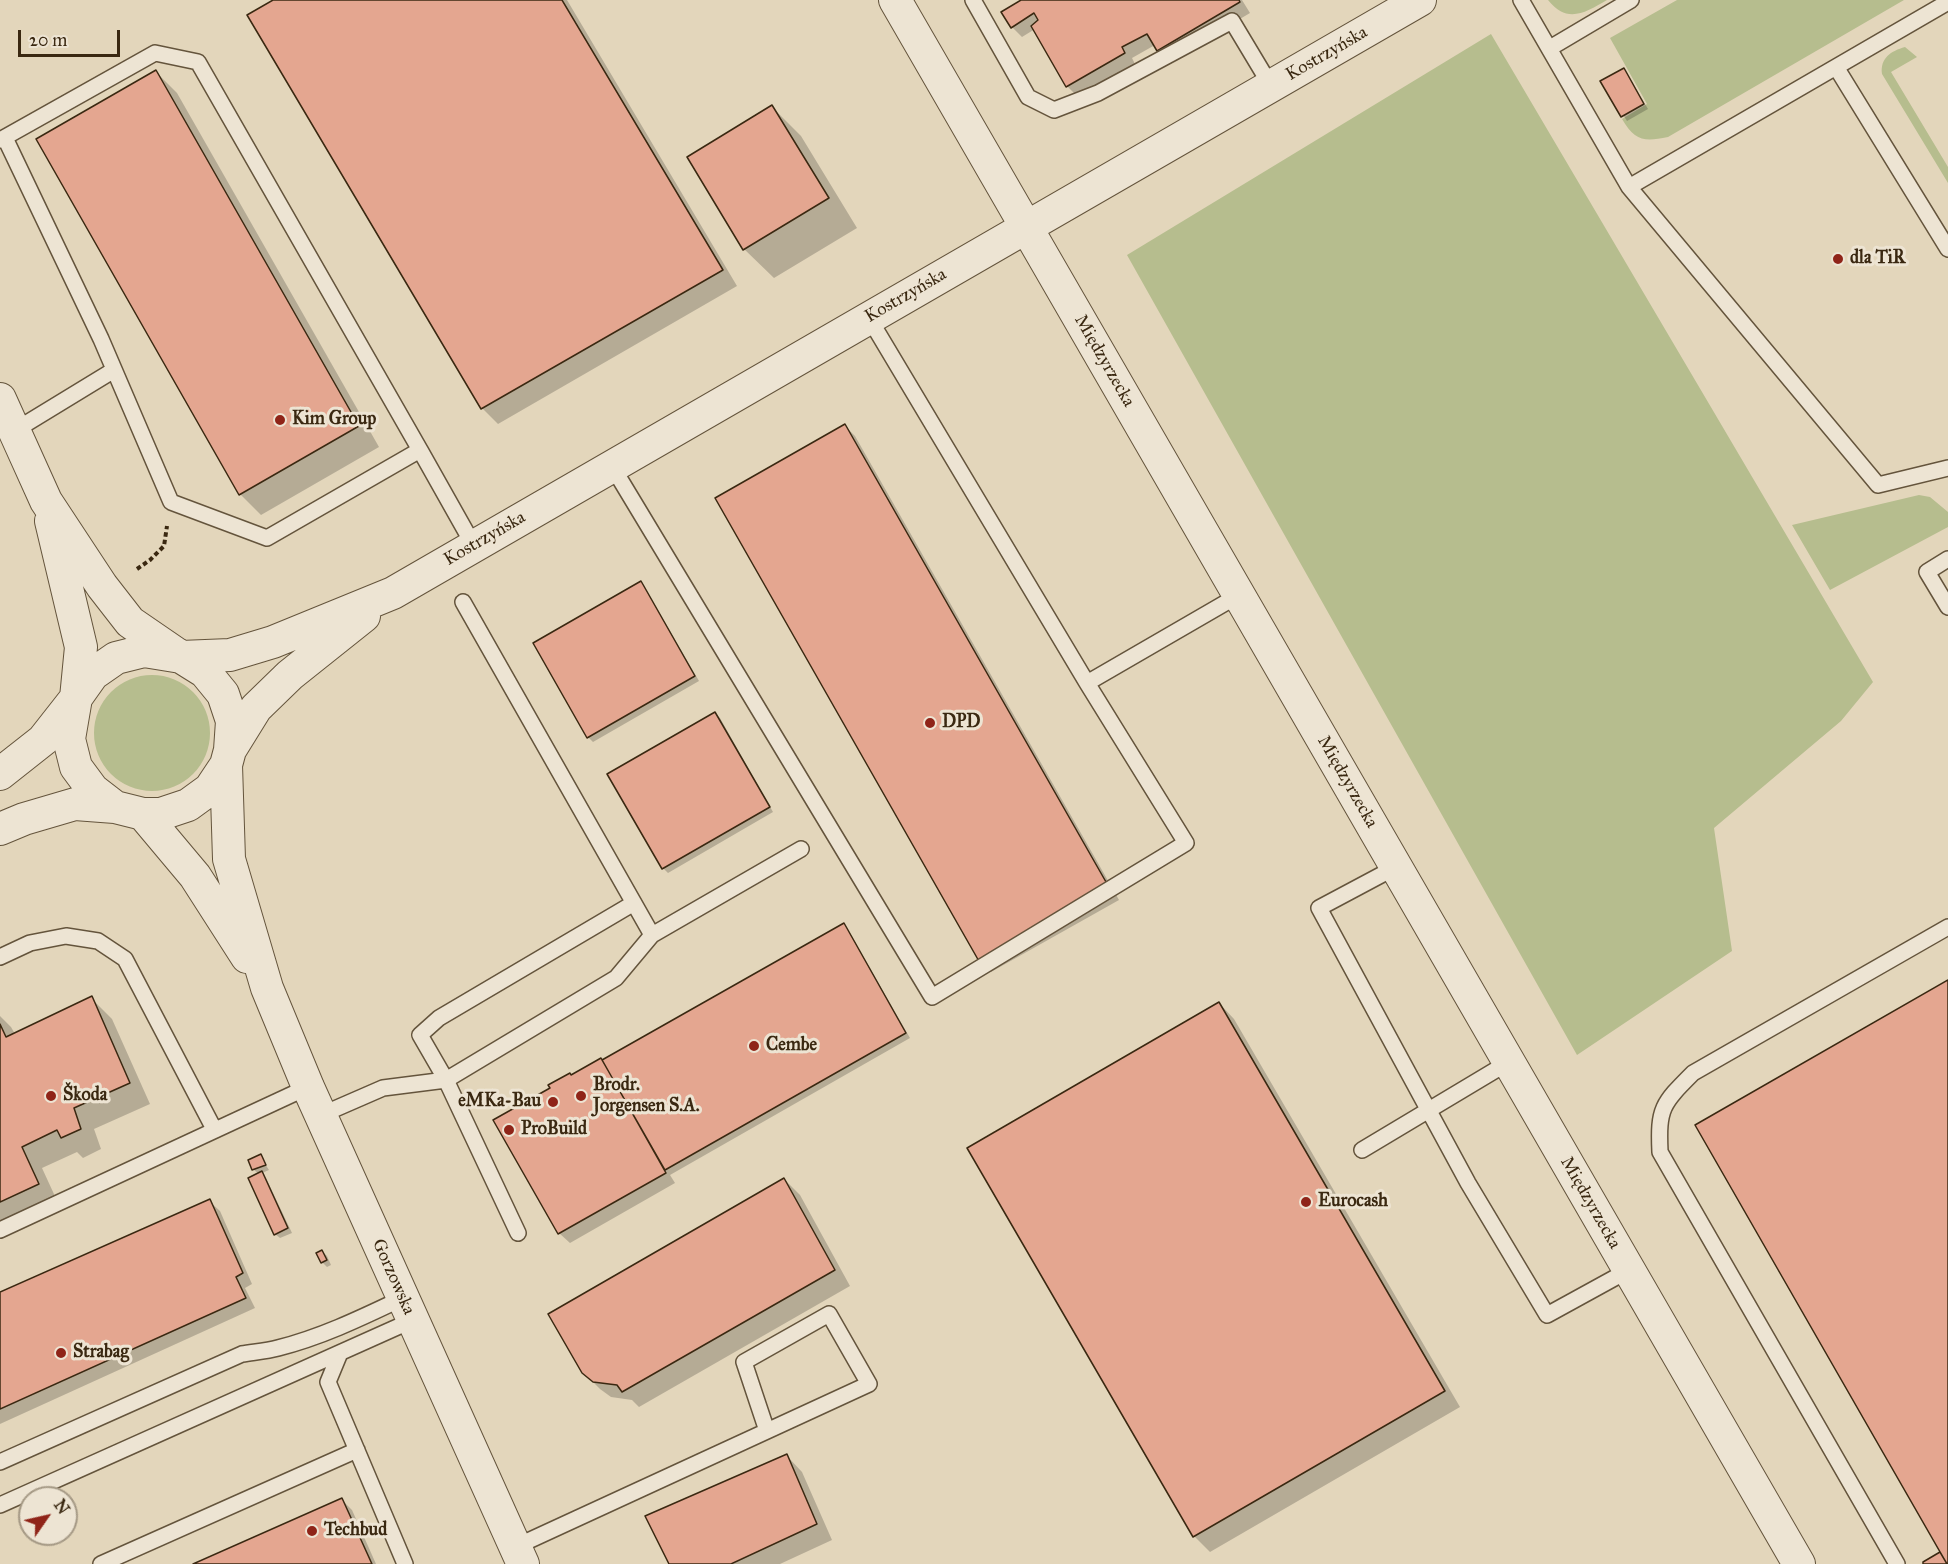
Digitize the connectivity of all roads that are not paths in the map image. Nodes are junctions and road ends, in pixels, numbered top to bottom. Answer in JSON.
{"nodes":[{"id":1,"x":895,"y":0,"type":"edge"},
{"id":2,"x":973,"y":0,"type":"edge"},
{"id":3,"x":1420,"y":0,"type":"edge"},
{"id":4,"x":1521,"y":0,"type":"edge"},
{"id":5,"x":1631,"y":0,"type":"edge"},
{"id":6,"x":1948,"y":2,"type":"edge"},
{"id":7,"x":1550,"y":48,"type":"junction"},
{"id":8,"x":1836,"y":67,"type":"junction"},
{"id":9,"x":1271,"y":86,"type":"junction"},
{"id":10,"x":3,"y":139,"type":"edge"},
{"id":11,"x":1629,"y":188,"type":"junction"},
{"id":12,"x":1026,"y":227,"type":"junction"},
{"id":13,"x":1948,"y":249,"type":"edge"},
{"id":14,"x":869,"y":318,"type":"junction"},
{"id":15,"x":114,"y":370,"type":"junction"},
{"id":16,"x":0,"y":399,"type":"edge"},
{"id":17,"x":14,"y":431,"type":"junction"},
{"id":18,"x":420,"y":450,"type":"junction"},
{"id":19,"x":612,"y":466,"type":"junction"},
{"id":20,"x":1948,"y":468,"type":"edge"},
{"id":21,"x":46,"y":501,"type":"junction"},
{"id":22,"x":474,"y":546,"type":"junction"},
{"id":23,"x":1948,"y":559,"type":"edge"},
{"id":24,"x":393,"y":592,"type":"junction"},
{"id":25,"x":1239,"y":595,"type":"junction"},
{"id":26,"x":463,"y":602,"type":"dead end"},
{"id":27,"x":1948,"y":607,"type":"edge"},
{"id":28,"x":181,"y":657,"type":"junction"},
{"id":29,"x":1087,"y":683,"type":"junction"},
{"id":30,"x":76,"y":698,"type":"junction"},
{"id":31,"x":228,"y":757,"type":"junction"},
{"id":32,"x":0,"y":774,"type":"edge"},
{"id":33,"x":129,"y":810,"type":"junction"},
{"id":34,"x":0,"y":829,"type":"edge"},
{"id":35,"x":801,"y":849,"type":"dead end"},
{"id":36,"x":1396,"y":867,"type":"junction"},
{"id":37,"x":634,"y":903,"type":"junction"},
{"id":38,"x":1948,"y":927,"type":"edge"},
{"id":39,"x":652,"y":935,"type":"junction"},
{"id":40,"x":0,"y":957,"type":"edge"},
{"id":41,"x":267,"y":988,"type":"junction"},
{"id":42,"x":1509,"y":1062,"type":"junction"},
{"id":43,"x":446,"y":1080,"type":"junction"},
{"id":44,"x":308,"y":1087,"type":"junction"},
{"id":45,"x":1428,"y":1110,"type":"junction"},
{"id":46,"x":321,"y":1115,"type":"junction"},
{"id":47,"x":214,"y":1130,"type":"junction"},
{"id":48,"x":1362,"y":1150,"type":"dead end"},
{"id":49,"x":0,"y":1230,"type":"edge"},
{"id":50,"x":518,"y":1233,"type":"dead end"},
{"id":51,"x":1629,"y":1270,"type":"junction"},
{"id":52,"x":408,"y":1309,"type":"junction"},
{"id":53,"x":340,"y":1353,"type":"junction"},
{"id":54,"x":766,"y":1431,"type":"junction"},
{"id":55,"x":357,"y":1450,"type":"junction"},
{"id":56,"x":0,"y":1462,"type":"edge"},
{"id":57,"x":0,"y":1505,"type":"edge"},
{"id":58,"x":519,"y":1555,"type":"edge"},
{"id":59,"x":101,"y":1564,"type":"edge"},
{"id":60,"x":405,"y":1564,"type":"edge"},
{"id":61,"x":1799,"y":1564,"type":"edge"},
{"id":62,"x":1897,"y":1564,"type":"edge"}],
"edges":[{"from":1,"to":12,"type":"street","name":"Międzyrzecka"},
{"from":2,"to":9,"type":"lane"},
{"from":3,"to":9,"type":"street","name":"Kostrzyńska"},
{"from":4,"to":7,"type":"lane"},
{"from":5,"to":7,"type":"lane"},
{"from":6,"to":8,"type":"lane"},
{"from":7,"to":11,"type":"lane"},
{"from":8,"to":11,"type":"lane"},
{"from":8,"to":13,"type":"lane"},
{"from":9,"to":12,"type":"street","name":"Kostrzyńska"},
{"from":10,"to":15,"type":"lane"},
{"from":10,"to":18,"type":"lane"},
{"from":11,"to":20,"type":"lane"},
{"from":12,"to":14,"type":"street","name":"Kostrzyńska"},
{"from":12,"to":25,"type":"street","name":"Międzyrzecka"},
{"from":14,"to":19,"type":"street","name":"Kostrzyńska"},
{"from":14,"to":29,"type":"lane"},
{"from":15,"to":17,"type":"lane"},
{"from":15,"to":18,"type":"lane"},
{"from":16,"to":17,"type":"street"},
{"from":17,"to":21,"type":"street"},
{"from":18,"to":22,"type":"lane"},
{"from":19,"to":22,"type":"street","name":"Kostrzyńska"},
{"from":19,"to":29,"type":"lane"},
{"from":21,"to":28,"type":"street"},
{"from":21,"to":30,"type":"street"},
{"from":22,"to":24,"type":"street","name":"Kostrzyńska"},
{"from":23,"to":27,"type":"lane"},
{"from":24,"to":28,"type":"street"},
{"from":24,"to":31,"type":"street"},
{"from":25,"to":29,"type":"lane"},
{"from":25,"to":36,"type":"street","name":"Międzyrzecka"},
{"from":26,"to":37,"type":"lane"},
{"from":28,"to":30,"type":"street"},
{"from":28,"to":31,"type":"street"},
{"from":30,"to":32,"type":"street"},
{"from":30,"to":33,"type":"street"},
{"from":31,"to":33,"type":"street"},
{"from":31,"to":41,"type":"street"},
{"from":33,"to":34,"type":"street"},
{"from":33,"to":41,"type":"street"},
{"from":35,"to":39,"type":"lane"},
{"from":36,"to":42,"type":"street","name":"Międzyrzecka"},
{"from":36,"to":45,"type":"lane"},
{"from":37,"to":39,"type":"lane"},
{"from":37,"to":43,"type":"lane"},
{"from":38,"to":62,"type":"lane"},
{"from":39,"to":43,"type":"lane"},
{"from":40,"to":47,"type":"lane"},
{"from":41,"to":44,"type":"street","name":"Gorzowska"},
{"from":42,"to":45,"type":"lane"},
{"from":42,"to":51,"type":"street","name":"Międzyrzecka"},
{"from":43,"to":46,"type":"lane"},
{"from":43,"to":50,"type":"lane"},
{"from":44,"to":46,"type":"street","name":"Gorzowska"},
{"from":44,"to":47,"type":"lane"},
{"from":45,"to":48,"type":"lane"},
{"from":45,"to":51,"type":"lane"},
{"from":46,"to":52,"type":"street","name":"Gorzowska"},
{"from":47,"to":49,"type":"lane"},
{"from":51,"to":61,"type":"street","name":"Międzyrzecka"},
{"from":52,"to":53,"type":"lane"},
{"from":52,"to":56,"type":"lane"},
{"from":52,"to":58,"type":"street","name":"Gorzowska"},
{"from":53,"to":55,"type":"lane"},
{"from":53,"to":57,"type":"lane"},
{"from":54,"to":54,"type":"lane"},
{"from":54,"to":58,"type":"lane"},
{"from":55,"to":59,"type":"lane"},
{"from":55,"to":60,"type":"lane"}]}
